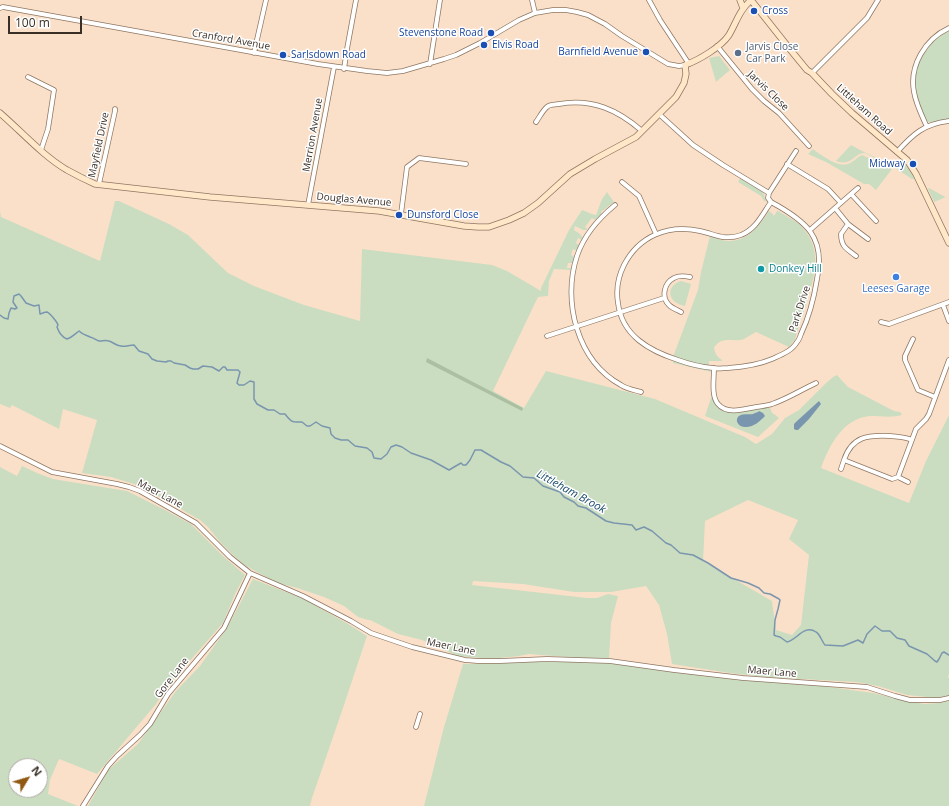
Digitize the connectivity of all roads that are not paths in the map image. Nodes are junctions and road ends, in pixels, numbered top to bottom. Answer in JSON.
{"nodes":[{"id":1,"x":266,"y":0,"type":"edge"},
{"id":2,"x":356,"y":0,"type":"edge"},
{"id":3,"x":440,"y":0,"type":"edge"},
{"id":4,"x":532,"y":0,"type":"edge"},
{"id":5,"x":649,"y":0,"type":"edge"},
{"id":6,"x":740,"y":0,"type":"edge"},
{"id":7,"x":751,"y":0,"type":"edge"},
{"id":8,"x":878,"y":0,"type":"edge"},
{"id":9,"x":0,"y":8,"type":"edge"},
{"id":10,"x":743,"y":8,"type":"junction"},
{"id":11,"x":535,"y":13,"type":"junction"},
{"id":12,"x":949,"y":28,"type":"edge"},
{"id":13,"x":717,"y":46,"type":"junction"},
{"id":14,"x":254,"y":53,"type":"junction"},
{"id":15,"x":430,"y":64,"type":"junction"},
{"id":16,"x":687,"y":64,"type":"junction"},
{"id":17,"x":334,"y":67,"type":"junction"},
{"id":18,"x":344,"y":69,"type":"junction"},
{"id":19,"x":812,"y":73,"type":"junction"},
{"id":20,"x":28,"y":77,"type":"dead end"},
{"id":21,"x":115,"y":109,"type":"dead end"},
{"id":22,"x":0,"y":113,"type":"edge"},
{"id":23,"x":659,"y":114,"type":"junction"},
{"id":24,"x":949,"y":121,"type":"edge"},
{"id":25,"x":536,"y":122,"type":"dead end"},
{"id":26,"x":927,"y":127,"type":"junction"},
{"id":27,"x":642,"y":131,"type":"junction"},
{"id":28,"x":809,"y":146,"type":"dead end"},
{"id":29,"x":41,"y":150,"type":"junction"},
{"id":30,"x":796,"y":151,"type":"dead end"},
{"id":31,"x":897,"y":152,"type":"junction"},
{"id":32,"x":466,"y":164,"type":"dead end"},
{"id":33,"x":787,"y":164,"type":"junction"},
{"id":34,"x":622,"y":182,"type":"dead end"},
{"id":35,"x":99,"y":184,"type":"junction"},
{"id":36,"x":858,"y":188,"type":"dead end"},
{"id":37,"x":769,"y":193,"type":"junction"},
{"id":38,"x":851,"y":194,"type":"junction"},
{"id":39,"x":771,"y":202,"type":"junction"},
{"id":40,"x":840,"y":202,"type":"junction"},
{"id":41,"x":308,"y":205,"type":"junction"},
{"id":42,"x":614,"y":205,"type":"dead end"},
{"id":43,"x":835,"y":208,"type":"junction"},
{"id":44,"x":401,"y":214,"type":"junction"},
{"id":45,"x":876,"y":221,"type":"dead end"},
{"id":46,"x":848,"y":224,"type":"junction"},
{"id":47,"x":810,"y":230,"type":"junction"},
{"id":48,"x":656,"y":234,"type":"junction"},
{"id":49,"x":868,"y":239,"type":"dead end"},
{"id":50,"x":949,"y":243,"type":"edge"},
{"id":51,"x":856,"y":256,"type":"dead end"},
{"id":52,"x":690,"y":277,"type":"dead end"},
{"id":53,"x":664,"y":298,"type":"junction"},
{"id":54,"x":949,"y":302,"type":"edge"},
{"id":55,"x":943,"y":305,"type":"junction"},
{"id":56,"x":620,"y":312,"type":"junction"},
{"id":57,"x":681,"y":312,"type":"dead end"},
{"id":58,"x":949,"y":321,"type":"edge"},
{"id":59,"x":881,"y":322,"type":"dead end"},
{"id":60,"x":576,"y":327,"type":"junction"},
{"id":61,"x":547,"y":336,"type":"dead end"},
{"id":62,"x":913,"y":340,"type":"dead end"},
{"id":63,"x":949,"y":360,"type":"edge"},
{"id":64,"x":714,"y":368,"type":"junction"},
{"id":65,"x":816,"y":382,"type":"dead end"},
{"id":66,"x":641,"y":392,"type":"dead end"},
{"id":67,"x":935,"y":397,"type":"junction"},
{"id":68,"x":912,"y":440,"type":"junction"},
{"id":69,"x":0,"y":446,"type":"edge"},
{"id":70,"x":844,"y":460,"type":"junction"},
{"id":71,"x":841,"y":469,"type":"dead end"},
{"id":72,"x":898,"y":477,"type":"junction"},
{"id":73,"x":908,"y":482,"type":"dead end"},
{"id":74,"x":250,"y":573,"type":"junction"},
{"id":75,"x":949,"y":698,"type":"edge"},
{"id":76,"x":420,"y":714,"type":"dead end"},
{"id":77,"x":416,"y":727,"type":"dead end"},
{"id":78,"x":83,"y":806,"type":"edge"}],
"edges":[{"from":1,"to":14,"type":"street"},
{"from":2,"to":18,"type":"street"},
{"from":3,"to":15,"type":"street"},
{"from":4,"to":11,"type":"street"},
{"from":5,"to":16,"type":"street"},
{"from":6,"to":10,"type":"street"},
{"from":7,"to":10,"type":"street"},
{"from":7,"to":19,"type":"street","name":"Littleham Road"},
{"from":8,"to":19,"type":"street"},
{"from":9,"to":14,"type":"street","name":"Cranford Avenue"},
{"from":10,"to":13,"type":"street"},
{"from":11,"to":15,"type":"street","name":"Cranford Avenue"},
{"from":11,"to":16,"type":"street","name":"Cranford Avenue"},
{"from":12,"to":26,"type":"street"},
{"from":13,"to":16,"type":"street"},
{"from":13,"to":28,"type":"street","name":"Jarvis Close"},
{"from":14,"to":17,"type":"street","name":"Cranford Avenue"},
{"from":15,"to":18,"type":"street","name":"Cranford Avenue"},
{"from":16,"to":23,"type":"street","name":"Douglas Avenue"},
{"from":17,"to":18,"type":"street","name":"Cranford Avenue"},
{"from":17,"to":41,"type":"street","name":"Merrion Avenue"},
{"from":19,"to":31,"type":"street","name":"Littleham Road"},
{"from":20,"to":29,"type":"street"},
{"from":21,"to":35,"type":"street","name":"Mayfield Drive"},
{"from":22,"to":29,"type":"street","name":"Douglas Avenue"},
{"from":23,"to":27,"type":"street","name":"Douglas Avenue"},
{"from":23,"to":37,"type":"street"},
{"from":24,"to":26,"type":"street"},
{"from":25,"to":27,"type":"street"},
{"from":26,"to":31,"type":"street"},
{"from":27,"to":44,"type":"street","name":"Douglas Avenue"},
{"from":29,"to":35,"type":"street","name":"Douglas Avenue"},
{"from":30,"to":33,"type":"street"},
{"from":31,"to":50,"type":"street","name":"Littleham Road"},
{"from":32,"to":44,"type":"street"},
{"from":33,"to":37,"type":"street"},
{"from":33,"to":40,"type":"street"},
{"from":34,"to":48,"type":"street"},
{"from":35,"to":41,"type":"street","name":"Douglas Avenue"},
{"from":36,"to":38,"type":"street"},
{"from":37,"to":39,"type":"street"},
{"from":38,"to":40,"type":"street"},
{"from":38,"to":45,"type":"street"},
{"from":39,"to":47,"type":"street","name":"Park Drive"},
{"from":39,"to":48,"type":"street","name":"Park Drive"},
{"from":40,"to":43,"type":"street"},
{"from":41,"to":44,"type":"street","name":"Douglas Avenue"},
{"from":42,"to":60,"type":"street"},
{"from":43,"to":46,"type":"street"},
{"from":43,"to":47,"type":"street"},
{"from":46,"to":49,"type":"street"},
{"from":46,"to":51,"type":"street"},
{"from":47,"to":64,"type":"street","name":"Park Drive"},
{"from":48,"to":56,"type":"street","name":"Park Drive"},
{"from":52,"to":53,"type":"street"},
{"from":53,"to":56,"type":"street"},
{"from":53,"to":57,"type":"street"},
{"from":54,"to":55,"type":"street"},
{"from":55,"to":58,"type":"street"},
{"from":55,"to":59,"type":"street"},
{"from":56,"to":60,"type":"street"},
{"from":56,"to":64,"type":"street","name":"Park Drive"},
{"from":60,"to":61,"type":"street"},
{"from":60,"to":66,"type":"street"},
{"from":62,"to":67,"type":"street"},
{"from":63,"to":67,"type":"street"},
{"from":64,"to":65,"type":"street"},
{"from":67,"to":68,"type":"street"},
{"from":68,"to":70,"type":"street"},
{"from":68,"to":72,"type":"street"},
{"from":69,"to":74,"type":"street","name":"Maer Lane"},
{"from":70,"to":71,"type":"street"},
{"from":70,"to":72,"type":"street"},
{"from":72,"to":73,"type":"street"},
{"from":74,"to":75,"type":"street","name":"Maer Lane"},
{"from":74,"to":78,"type":"street","name":"Gore Lane"},
{"from":76,"to":77,"type":"street"}]}
